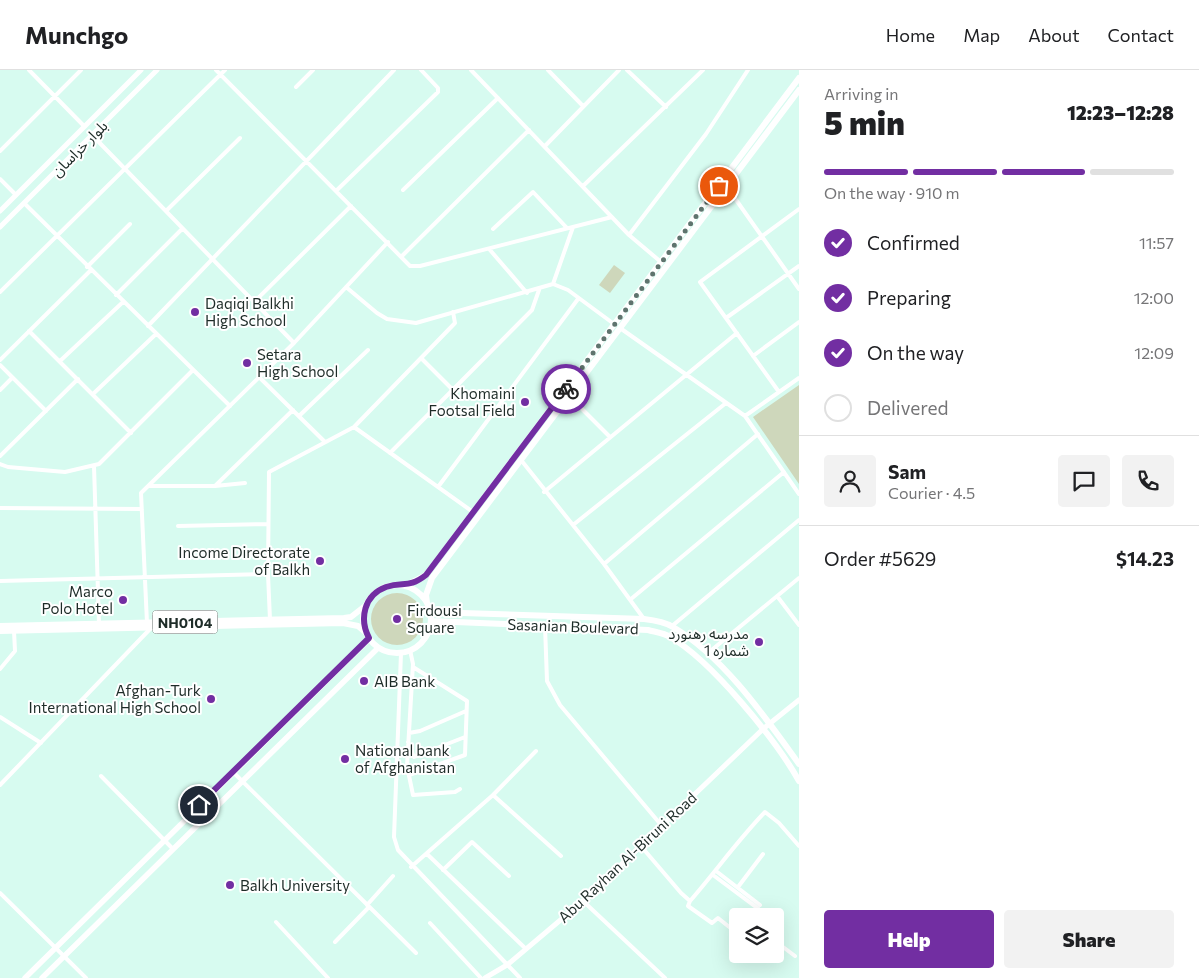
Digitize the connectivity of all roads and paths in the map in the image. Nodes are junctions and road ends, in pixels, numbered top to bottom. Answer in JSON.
{"nodes":[{"id":1,"x":29,"y":70,"type":"edge"},
{"id":2,"x":81,"y":70,"type":"edge"},
{"id":3,"x":141,"y":70,"type":"edge"},
{"id":4,"x":157,"y":70,"type":"edge"},
{"id":5,"x":216,"y":70,"type":"edge"},
{"id":6,"x":225,"y":70,"type":"edge"},
{"id":7,"x":313,"y":70,"type":"edge"},
{"id":8,"x":394,"y":70,"type":"edge"},
{"id":9,"x":471,"y":70,"type":"edge"},
{"id":10,"x":619,"y":70,"type":"edge"},
{"id":11,"x":627,"y":70,"type":"edge"},
{"id":12,"x":703,"y":70,"type":"edge"},
{"id":13,"x":748,"y":70,"type":"edge"},
{"id":14,"x":422,"y":71,"type":"edge"},
{"id":15,"x":551,"y":71,"type":"edge"},
{"id":16,"x":220,"y":75,"type":"junction"},
{"id":17,"x":799,"y":78,"type":"edge"},
{"id":18,"x":296,"y":87,"type":"dead end"},
{"id":19,"x":799,"y":90,"type":"edge"},
{"id":20,"x":55,"y":96,"type":"junction"},
{"id":21,"x":498,"y":98,"type":"junction"},
{"id":22,"x":583,"y":106,"type":"junction"},
{"id":23,"x":666,"y":107,"type":"junction"},
{"id":24,"x":84,"y":126,"type":"junction"},
{"id":25,"x":529,"y":130,"type":"junction"},
{"id":26,"x":92,"y":135,"type":"junction"},
{"id":27,"x":240,"y":138,"type":"dead end"},
{"id":28,"x":545,"y":146,"type":"junction"},
{"id":29,"x":0,"y":151,"type":"edge"},
{"id":30,"x":305,"y":160,"type":"junction"},
{"id":31,"x":49,"y":162,"type":"junction"},
{"id":32,"x":124,"y":167,"type":"junction"},
{"id":33,"x":57,"y":170,"type":"junction"},
{"id":34,"x":0,"y":179,"type":"edge"},
{"id":35,"x":583,"y":186,"type":"junction"},
{"id":36,"x":726,"y":187,"type":"junction"},
{"id":37,"x":403,"y":190,"type":"dead end"},
{"id":38,"x":336,"y":191,"type":"junction"},
{"id":39,"x":16,"y":195,"type":"junction"},
{"id":40,"x":24,"y":203,"type":"junction"},
{"id":41,"x":351,"y":206,"type":"junction"},
{"id":42,"x":799,"y":209,"type":"edge"},
{"id":43,"x":0,"y":211,"type":"edge"},
{"id":44,"x":166,"y":211,"type":"junction"},
{"id":45,"x":612,"y":217,"type":"junction"},
{"id":46,"x":130,"y":224,"type":"dead end"},
{"id":47,"x":0,"y":227,"type":"edge"},
{"id":48,"x":573,"y":227,"type":"junction"},
{"id":49,"x":182,"y":228,"type":"junction"},
{"id":50,"x":567,"y":228,"type":"junction"},
{"id":51,"x":493,"y":229,"type":"dead end"},
{"id":52,"x":629,"y":235,"type":"junction"},
{"id":53,"x":56,"y":236,"type":"junction"},
{"id":54,"x":761,"y":237,"type":"junction"},
{"id":55,"x":388,"y":242,"type":"junction"},
{"id":56,"x":490,"y":250,"type":"junction"},
{"id":57,"x":402,"y":256,"type":"junction"},
{"id":58,"x":212,"y":259,"type":"junction"},
{"id":59,"x":664,"y":265,"type":"junction"},
{"id":60,"x":799,"y":266,"type":"edge"},
{"id":61,"x":89,"y":269,"type":"junction"},
{"id":62,"x":788,"y":274,"type":"junction"},
{"id":63,"x":554,"y":284,"type":"junction"},
{"id":64,"x":346,"y":287,"type":"junction"},
{"id":65,"x":539,"y":289,"type":"junction"},
{"id":66,"x":799,"y":289,"type":"edge"},
{"id":67,"x":0,"y":292,"type":"edge"},
{"id":68,"x":527,"y":294,"type":"junction"},
{"id":69,"x":116,"y":296,"type":"junction"},
{"id":70,"x":578,"y":299,"type":"junction"},
{"id":71,"x":123,"y":302,"type":"junction"},
{"id":72,"x":254,"y":302,"type":"junction"},
{"id":73,"x":453,"y":312,"type":"junction"},
{"id":74,"x":726,"y":318,"type":"junction"},
{"id":75,"x":799,"y":322,"type":"edge"},
{"id":76,"x":148,"y":326,"type":"junction"},
{"id":77,"x":617,"y":326,"type":"junction"},
{"id":78,"x":29,"y":331,"type":"junction"},
{"id":79,"x":737,"y":333,"type":"junction"},
{"id":80,"x":156,"y":334,"type":"junction"},
{"id":81,"x":294,"y":342,"type":"junction"},
{"id":82,"x":368,"y":350,"type":"dead end"},
{"id":83,"x":753,"y":356,"type":"junction"},
{"id":84,"x":421,"y":358,"type":"junction"},
{"id":85,"x":0,"y":360,"type":"edge"},
{"id":86,"x":60,"y":361,"type":"junction"},
{"id":87,"x":0,"y":365,"type":"edge"},
{"id":88,"x":193,"y":370,"type":"junction"},
{"id":89,"x":685,"y":375,"type":"junction"},
{"id":90,"x":259,"y":377,"type":"junction"},
{"id":91,"x":12,"y":378,"type":"junction"},
{"id":92,"x":799,"y":378,"type":"edge"},
{"id":93,"x":78,"y":379,"type":"junction"},
{"id":94,"x":0,"y":390,"type":"edge"},
{"id":95,"x":453,"y":390,"type":"junction"},
{"id":96,"x":779,"y":392,"type":"junction"},
{"id":97,"x":93,"y":394,"type":"junction"},
{"id":98,"x":569,"y":396,"type":"junction"},
{"id":99,"x":726,"y":403,"type":"junction"},
{"id":100,"x":230,"y":406,"type":"junction"},
{"id":101,"x":293,"y":410,"type":"junction"},
{"id":102,"x":46,"y":411,"type":"junction"},
{"id":103,"x":299,"y":416,"type":"junction"},
{"id":104,"x":745,"y":416,"type":"junction"},
{"id":105,"x":354,"y":427,"type":"junction"},
{"id":106,"x":131,"y":433,"type":"junction"},
{"id":107,"x":758,"y":434,"type":"junction"},
{"id":108,"x":610,"y":437,"type":"junction"},
{"id":109,"x":324,"y":442,"type":"junction"},
{"id":110,"x":390,"y":453,"type":"junction"},
{"id":111,"x":0,"y":456,"type":"edge"},
{"id":112,"x":521,"y":460,"type":"junction"},
{"id":113,"x":0,"y":464,"type":"edge"},
{"id":114,"x":94,"y":466,"type":"junction"},
{"id":115,"x":784,"y":472,"type":"junction"},
{"id":116,"x":245,"y":483,"type":"dead end"},
{"id":117,"x":150,"y":486,"type":"junction"},
{"id":118,"x":215,"y":486,"type":"junction"},
{"id":119,"x":438,"y":487,"type":"junction"},
{"id":120,"x":544,"y":492,"type":"junction"},
{"id":121,"x":799,"y":494,"type":"edge"},
{"id":122,"x":0,"y":508,"type":"edge"},
{"id":123,"x":142,"y":509,"type":"junction"},
{"id":124,"x":96,"y":510,"type":"junction"},
{"id":125,"x":473,"y":512,"type":"junction"},
{"id":126,"x":799,"y":520,"type":"edge"},
{"id":127,"x":268,"y":524,"type":"junction"},
{"id":128,"x":178,"y":526,"type":"dead end"},
{"id":129,"x":573,"y":526,"type":"junction"},
{"id":130,"x":604,"y":564,"type":"junction"},
{"id":131,"x":268,"y":574,"type":"junction"},
{"id":132,"x":146,"y":576,"type":"junction"},
{"id":133,"x":98,"y":578,"type":"junction"},
{"id":134,"x":799,"y":578,"type":"edge"},
{"id":135,"x":0,"y":581,"type":"edge"},
{"id":136,"x":405,"y":586,"type":"junction"},
{"id":137,"x":777,"y":596,"type":"junction"},
{"id":138,"x":631,"y":599,"type":"junction"},
{"id":139,"x":427,"y":603,"type":"junction"},
{"id":140,"x":366,"y":606,"type":"junction"},
{"id":141,"x":430,"y":612,"type":"junction"},
{"id":142,"x":644,"y":619,"type":"junction"},
{"id":143,"x":270,"y":620,"type":"junction"},
{"id":144,"x":310,"y":621,"type":"junction"},
{"id":145,"x":431,"y":621,"type":"junction"},
{"id":146,"x":99,"y":624,"type":"junction"},
{"id":147,"x":545,"y":625,"type":"junction"},
{"id":148,"x":799,"y":625,"type":"edge"},
{"id":149,"x":0,"y":626,"type":"edge"},
{"id":150,"x":149,"y":626,"type":"junction"},
{"id":151,"x":672,"y":626,"type":"junction"},
{"id":152,"x":0,"y":631,"type":"edge"},
{"id":153,"x":14,"y":631,"type":"junction"},
{"id":154,"x":367,"y":635,"type":"junction"},
{"id":155,"x":378,"y":648,"type":"junction"},
{"id":156,"x":410,"y":650,"type":"junction"},
{"id":157,"x":401,"y":653,"type":"junction"},
{"id":158,"x":707,"y":654,"type":"junction"},
{"id":159,"x":413,"y":667,"type":"junction"},
{"id":160,"x":0,"y":669,"type":"edge"},
{"id":161,"x":799,"y":700,"type":"edge"},
{"id":162,"x":466,"y":711,"type":"junction"},
{"id":163,"x":0,"y":716,"type":"edge"},
{"id":164,"x":770,"y":723,"type":"junction"},
{"id":165,"x":763,"y":729,"type":"junction"},
{"id":166,"x":409,"y":733,"type":"junction"},
{"id":167,"x":465,"y":737,"type":"junction"},
{"id":168,"x":408,"y":742,"type":"junction"},
{"id":169,"x":41,"y":743,"type":"junction"},
{"id":170,"x":536,"y":751,"type":"dead end"},
{"id":171,"x":799,"y":764,"type":"edge"},
{"id":172,"x":233,"y":772,"type":"junction"},
{"id":173,"x":409,"y":775,"type":"junction"},
{"id":174,"x":102,"y":776,"type":"dead end"},
{"id":175,"x":242,"y":780,"type":"junction"},
{"id":176,"x":799,"y":781,"type":"edge"},
{"id":177,"x":0,"y":785,"type":"edge"},
{"id":178,"x":460,"y":788,"type":"dead end"},
{"id":179,"x":492,"y":795,"type":"junction"},
{"id":180,"x":662,"y":826,"type":"junction"},
{"id":181,"x":164,"y":840,"type":"junction"},
{"id":182,"x":640,"y":845,"type":"junction"},
{"id":183,"x":799,"y":846,"type":"edge"},
{"id":184,"x":172,"y":849,"type":"junction"},
{"id":185,"x":427,"y":854,"type":"junction"},
{"id":186,"x":763,"y":854,"type":"dead end"},
{"id":187,"x":561,"y":856,"type":"dead end"},
{"id":188,"x":412,"y":867,"type":"junction"},
{"id":189,"x":443,"y":870,"type":"junction"},
{"id":190,"x":716,"y":871,"type":"junction"},
{"id":191,"x":713,"y":875,"type":"junction"},
{"id":192,"x":393,"y":876,"type":"dead end"},
{"id":193,"x":510,"y":876,"type":"dead end"},
{"id":194,"x":738,"y":887,"type":"junction"},
{"id":195,"x":0,"y":893,"type":"edge"},
{"id":196,"x":583,"y":900,"type":"junction"},
{"id":197,"x":690,"y":901,"type":"junction"},
{"id":198,"x":760,"y":904,"type":"dead end"},
{"id":199,"x":368,"y":906,"type":"junction"},
{"id":200,"x":757,"y":908,"type":"edge"},
{"id":201,"x":90,"y":914,"type":"junction"},
{"id":202,"x":98,"y":922,"type":"junction"},
{"id":203,"x":276,"y":922,"type":"dead end"},
{"id":204,"x":430,"y":923,"type":"dead end"},
{"id":205,"x":729,"y":926,"type":"edge"},
{"id":206,"x":335,"y":942,"type":"dead end"},
{"id":207,"x":55,"y":948,"type":"junction"},
{"id":208,"x":784,"y":948,"type":"edge"},
{"id":209,"x":526,"y":949,"type":"junction"},
{"id":210,"x":416,"y":953,"type":"dead end"},
{"id":211,"x":64,"y":956,"type":"junction"},
{"id":212,"x":794,"y":956,"type":"dead end"},
{"id":213,"x":507,"y":965,"type":"junction"},
{"id":214,"x":25,"y":978,"type":"edge"},
{"id":215,"x":42,"y":978,"type":"edge"},
{"id":216,"x":86,"y":978,"type":"edge"},
{"id":217,"x":328,"y":978,"type":"edge"},
{"id":218,"x":481,"y":978,"type":"edge"},
{"id":219,"x":485,"y":978,"type":"edge"},
{"id":220,"x":520,"y":978,"type":"edge"},
{"id":221,"x":665,"y":978,"type":"edge"}],
"edges":[{"from":1,"to":20,"type":"street"},
{"from":2,"to":20,"type":"street"},
{"from":3,"to":24,"type":"main road","name":"بلوار خراسان"},
{"from":4,"to":26,"type":"main road","name":"بلوار خراسان"},
{"from":5,"to":16,"type":"street"},
{"from":6,"to":16,"type":"street"},
{"from":7,"to":18,"type":"street"},
{"from":8,"to":30,"type":"street"},
{"from":9,"to":21,"type":"street"},
{"from":10,"to":22,"type":"street"},
{"from":11,"to":23,"type":"street"},
{"from":12,"to":23,"type":"street"},
{"from":13,"to":52,"type":"street"},
{"from":14,"to":38,"type":"street"},
{"from":15,"to":22,"type":"street"},
{"from":16,"to":30,"type":"street"},
{"from":16,"to":32,"type":"street"},
{"from":17,"to":59,"type":"highway","number":"NH0104"},
{"from":19,"to":36,"type":"highway","number":"NH0104"},
{"from":20,"to":24,"type":"street"},
{"from":20,"to":29,"type":"street"},
{"from":21,"to":25,"type":"street"},
{"from":21,"to":37,"type":"street"},
{"from":22,"to":28,"type":"street"},
{"from":23,"to":35,"type":"street"},
{"from":24,"to":31,"type":"main road","name":"بلوار خراسان"},
{"from":25,"to":28,"type":"street"},
{"from":25,"to":57,"type":"street"},
{"from":26,"to":32,"type":"street"},
{"from":26,"to":33,"type":"main road","name":"بلوار خراسان"},
{"from":27,"to":44,"type":"street"},
{"from":28,"to":35,"type":"street"},
{"from":30,"to":38,"type":"street"},
{"from":30,"to":58,"type":"street"},
{"from":31,"to":33,"type":"main road"},
{"from":31,"to":39,"type":"main road","name":"بلوار خراسان"},
{"from":32,"to":44,"type":"street"},
{"from":32,"to":53,"type":"street"},
{"from":33,"to":40,"type":"main road","name":"بلوار خراسان"},
{"from":34,"to":39,"type":"street"},
{"from":35,"to":45,"type":"street"},
{"from":36,"to":54,"type":"street"},
{"from":36,"to":59,"type":"highway","number":"NH0104"},
{"from":38,"to":41,"type":"street"},
{"from":39,"to":43,"type":"main road","name":"بلوار خراسان"},
{"from":40,"to":47,"type":"main road","name":"بلوار خراسان"},
{"from":40,"to":53,"type":"street"},
{"from":41,"to":55,"type":"street"},
{"from":41,"to":72,"type":"street"},
{"from":42,"to":54,"type":"street"},
{"from":44,"to":49,"type":"street"},
{"from":45,"to":48,"type":"street"},
{"from":45,"to":52,"type":"street"},
{"from":46,"to":61,"type":"street"},
{"from":48,"to":50,"type":"street"},
{"from":48,"to":63,"type":"street"},
{"from":49,"to":58,"type":"street"},
{"from":49,"to":69,"type":"street"},
{"from":50,"to":51,"type":"street"},
{"from":50,"to":56,"type":"street"},
{"from":52,"to":59,"type":"street"},
{"from":53,"to":61,"type":"street"},
{"from":53,"to":67,"type":"street"},
{"from":54,"to":62,"type":"street"},
{"from":54,"to":74,"type":"street"},
{"from":55,"to":57,"type":"street"},
{"from":55,"to":64,"type":"street"},
{"from":56,"to":57,"type":"street"},
{"from":56,"to":68,"type":"street"},
{"from":58,"to":72,"type":"street"},
{"from":58,"to":76,"type":"street"},
{"from":59,"to":77,"type":"highway","number":"NH0104"},
{"from":60,"to":62,"type":"street"},
{"from":61,"to":69,"type":"street"},
{"from":61,"to":78,"type":"street"},
{"from":62,"to":66,"type":"street"},
{"from":62,"to":74,"type":"street"},
{"from":63,"to":65,"type":"street"},
{"from":63,"to":70,"type":"street"},
{"from":64,"to":73,"type":"street"},
{"from":64,"to":81,"type":"street"},
{"from":65,"to":68,"type":"street"},
{"from":65,"to":95,"type":"street"},
{"from":68,"to":73,"type":"street"},
{"from":69,"to":71,"type":"street"},
{"from":70,"to":77,"type":"street"},
{"from":70,"to":119,"type":"street"},
{"from":71,"to":76,"type":"street"},
{"from":71,"to":86,"type":"street"},
{"from":72,"to":81,"type":"street"},
{"from":73,"to":84,"type":"street"},
{"from":74,"to":79,"type":"street"},
{"from":75,"to":83,"type":"street"},
{"from":76,"to":80,"type":"street"},
{"from":77,"to":89,"type":"street"},
{"from":77,"to":98,"type":"highway","number":"NH0104"},
{"from":77,"to":125,"type":"highway","number":"NH0104"},
{"from":78,"to":85,"type":"street"},
{"from":78,"to":86,"type":"street"},
{"from":79,"to":83,"type":"street"},
{"from":79,"to":89,"type":"street"},
{"from":80,"to":88,"type":"street"},
{"from":80,"to":97,"type":"street"},
{"from":81,"to":90,"type":"street"},
{"from":82,"to":103,"type":"street"},
{"from":83,"to":96,"type":"street"},
{"from":84,"to":95,"type":"street"},
{"from":84,"to":105,"type":"street"},
{"from":86,"to":93,"type":"street"},
{"from":87,"to":91,"type":"street"},
{"from":88,"to":100,"type":"street"},
{"from":88,"to":106,"type":"street"},
{"from":89,"to":99,"type":"street"},
{"from":89,"to":108,"type":"street"},
{"from":90,"to":100,"type":"street"},
{"from":90,"to":101,"type":"street"},
{"from":91,"to":94,"type":"street"},
{"from":91,"to":102,"type":"street"},
{"from":92,"to":96,"type":"street"},
{"from":93,"to":97,"type":"street"},
{"from":93,"to":102,"type":"street"},
{"from":95,"to":110,"type":"street"},
{"from":96,"to":104,"type":"street"},
{"from":97,"to":106,"type":"street"},
{"from":98,"to":108,"type":"street"},
{"from":98,"to":112,"type":"highway","number":"NH0104"},
{"from":99,"to":104,"type":"street"},
{"from":99,"to":129,"type":"street"},
{"from":100,"to":117,"type":"street"},
{"from":101,"to":103,"type":"street"},
{"from":101,"to":118,"type":"street"},
{"from":102,"to":111,"type":"street"},
{"from":103,"to":109,"type":"street"},
{"from":104,"to":107,"type":"street"},
{"from":105,"to":109,"type":"street"},
{"from":105,"to":110,"type":"street"},
{"from":106,"to":114,"type":"street"},
{"from":107,"to":115,"type":"street"},
{"from":107,"to":130,"type":"street"},
{"from":108,"to":120,"type":"street"},
{"from":109,"to":127,"type":"street"},
{"from":110,"to":119,"type":"street"},
{"from":112,"to":120,"type":"street"},
{"from":112,"to":139,"type":"highway","number":"NH0104"},
{"from":113,"to":114,"type":"street"},
{"from":114,"to":124,"type":"street"},
{"from":115,"to":121,"type":"street"},
{"from":115,"to":138,"type":"street"},
{"from":116,"to":118,"type":"street"},
{"from":117,"to":118,"type":"street"},
{"from":117,"to":123,"type":"street"},
{"from":119,"to":125,"type":"street"},
{"from":120,"to":129,"type":"street"},
{"from":122,"to":124,"type":"street"},
{"from":123,"to":124,"type":"street"},
{"from":123,"to":132,"type":"street"},
{"from":124,"to":133,"type":"street"},
{"from":125,"to":136,"type":"highway","number":"NH0104"},
{"from":126,"to":151,"type":"street"},
{"from":127,"to":128,"type":"street"},
{"from":127,"to":131,"type":"street"},
{"from":129,"to":130,"type":"street"},
{"from":130,"to":138,"type":"street"},
{"from":131,"to":132,"type":"street"},
{"from":131,"to":143,"type":"street"},
{"from":132,"to":133,"type":"street"},
{"from":132,"to":150,"type":"street"},
{"from":133,"to":135,"type":"street"},
{"from":133,"to":146,"type":"street"},
{"from":134,"to":137,"type":"street"},
{"from":136,"to":139,"type":"highway"},
{"from":136,"to":140,"type":"highway","number":"NH0104"},
{"from":137,"to":148,"type":"street"},
{"from":137,"to":158,"type":"street"},
{"from":138,"to":142,"type":"street"},
{"from":139,"to":141,"type":"highway","number":"NH0104"},
{"from":140,"to":144,"type":"highway","number":"NH0104"},
{"from":140,"to":154,"type":"highway"},
{"from":141,"to":142,"type":"highway","name":"Sasanian Boulevard"},
{"from":141,"to":145,"type":"highway","number":"NH0104"},
{"from":142,"to":151,"type":"highway","name":"Sasanian Boulevard"},
{"from":143,"to":144,"type":"highway","number":"NH0104"},
{"from":143,"to":150,"type":"highway","number":"NH0104"},
{"from":144,"to":150,"type":"highway","number":"NH0104"},
{"from":144,"to":154,"type":"highway","number":"NH0104"},
{"from":145,"to":147,"type":"highway","name":"Sasanian Boulevard"},
{"from":145,"to":156,"type":"highway"},
{"from":146,"to":149,"type":"highway","number":"NH0104"},
{"from":146,"to":150,"type":"highway","number":"NH0104"},
{"from":147,"to":165,"type":"highway","name":"Sasanian Boulevard"},
{"from":147,"to":180,"type":"street"},
{"from":150,"to":153,"type":"highway","number":"NH0104"},
{"from":150,"to":169,"type":"street"},
{"from":151,"to":158,"type":"highway","name":"Sasanian Boulevard"},
{"from":152,"to":153,"type":"highway","number":"NH0104"},
{"from":153,"to":160,"type":"street"},
{"from":154,"to":155,"type":"highway","number":"NH0104"},
{"from":154,"to":172,"type":"main road"},
{"from":155,"to":157,"type":"highway"},
{"from":155,"to":175,"type":"main road"},
{"from":156,"to":157,"type":"highway"},
{"from":156,"to":159,"type":"street"},
{"from":157,"to":188,"type":"street"},
{"from":158,"to":164,"type":"highway","name":"Sasanian Boulevard"},
{"from":159,"to":162,"type":"street"},
{"from":159,"to":166,"type":"street"},
{"from":161,"to":164,"type":"main road","name":"Abu Rayhan Al-Biruni Road"},
{"from":162,"to":166,"type":"street"},
{"from":162,"to":167,"type":"street"},
{"from":163,"to":169,"type":"street"},
{"from":164,"to":165,"type":"main road","name":"Abu Rayhan Al-Biruni Road"},
{"from":164,"to":171,"type":"highway","name":"Sasanian Boulevard"},
{"from":165,"to":176,"type":"highway","name":"Sasanian Boulevard"},
{"from":165,"to":180,"type":"main road","name":"Abu Rayhan Al-Biruni Road"},
{"from":166,"to":168,"type":"street"},
{"from":167,"to":168,"type":"street"},
{"from":167,"to":173,"type":"street"},
{"from":168,"to":173,"type":"street"},
{"from":169,"to":177,"type":"street"},
{"from":170,"to":179,"type":"street"},
{"from":172,"to":175,"type":"street"},
{"from":172,"to":181,"type":"main road"},
{"from":173,"to":178,"type":"street"},
{"from":174,"to":181,"type":"street"},
{"from":175,"to":184,"type":"main road"},
{"from":175,"to":199,"type":"street"},
{"from":179,"to":185,"type":"street"},
{"from":179,"to":187,"type":"street"},
{"from":180,"to":182,"type":"main road","name":"Abu Rayhan Al-Biruni Road"},
{"from":181,"to":184,"type":"street"},
{"from":181,"to":201,"type":"main road"},
{"from":182,"to":196,"type":"main road","name":"Abu Rayhan Al-Biruni Road"},
{"from":182,"to":197,"type":"street"},
{"from":183,"to":190,"type":"street"},
{"from":184,"to":202,"type":"main road"},
{"from":185,"to":188,"type":"street"},
{"from":185,"to":189,"type":"street"},
{"from":186,"to":194,"type":"street"},
{"from":188,"to":213,"type":"street"},
{"from":189,"to":193,"type":"street"},
{"from":189,"to":209,"type":"street"},
{"from":190,"to":191,"type":"street"},
{"from":190,"to":194,"type":"street"},
{"from":191,"to":197,"type":"street"},
{"from":191,"to":200,"type":"street"},
{"from":192,"to":199,"type":"street"},
{"from":194,"to":198,"type":"street"},
{"from":195,"to":207,"type":"street"},
{"from":196,"to":209,"type":"main road","name":"Abu Rayhan Al-Biruni Road"},
{"from":196,"to":221,"type":"street"},
{"from":197,"to":205,"type":"street"},
{"from":199,"to":206,"type":"street"},
{"from":199,"to":210,"type":"street"},
{"from":201,"to":202,"type":"main road"},
{"from":201,"to":207,"type":"main road"},
{"from":202,"to":211,"type":"main road"},
{"from":203,"to":217,"type":"street"},
{"from":204,"to":218,"type":"street"},
{"from":207,"to":211,"type":"street"},
{"from":207,"to":214,"type":"main road"},
{"from":208,"to":212,"type":"street"},
{"from":209,"to":213,"type":"main road","name":"Abu Rayhan Al-Biruni Road"},
{"from":211,"to":215,"type":"main road"},
{"from":211,"to":216,"type":"street"},
{"from":213,"to":219,"type":"main road","name":"Abu Rayhan Al-Biruni Road"},
{"from":213,"to":220,"type":"street"}]}
